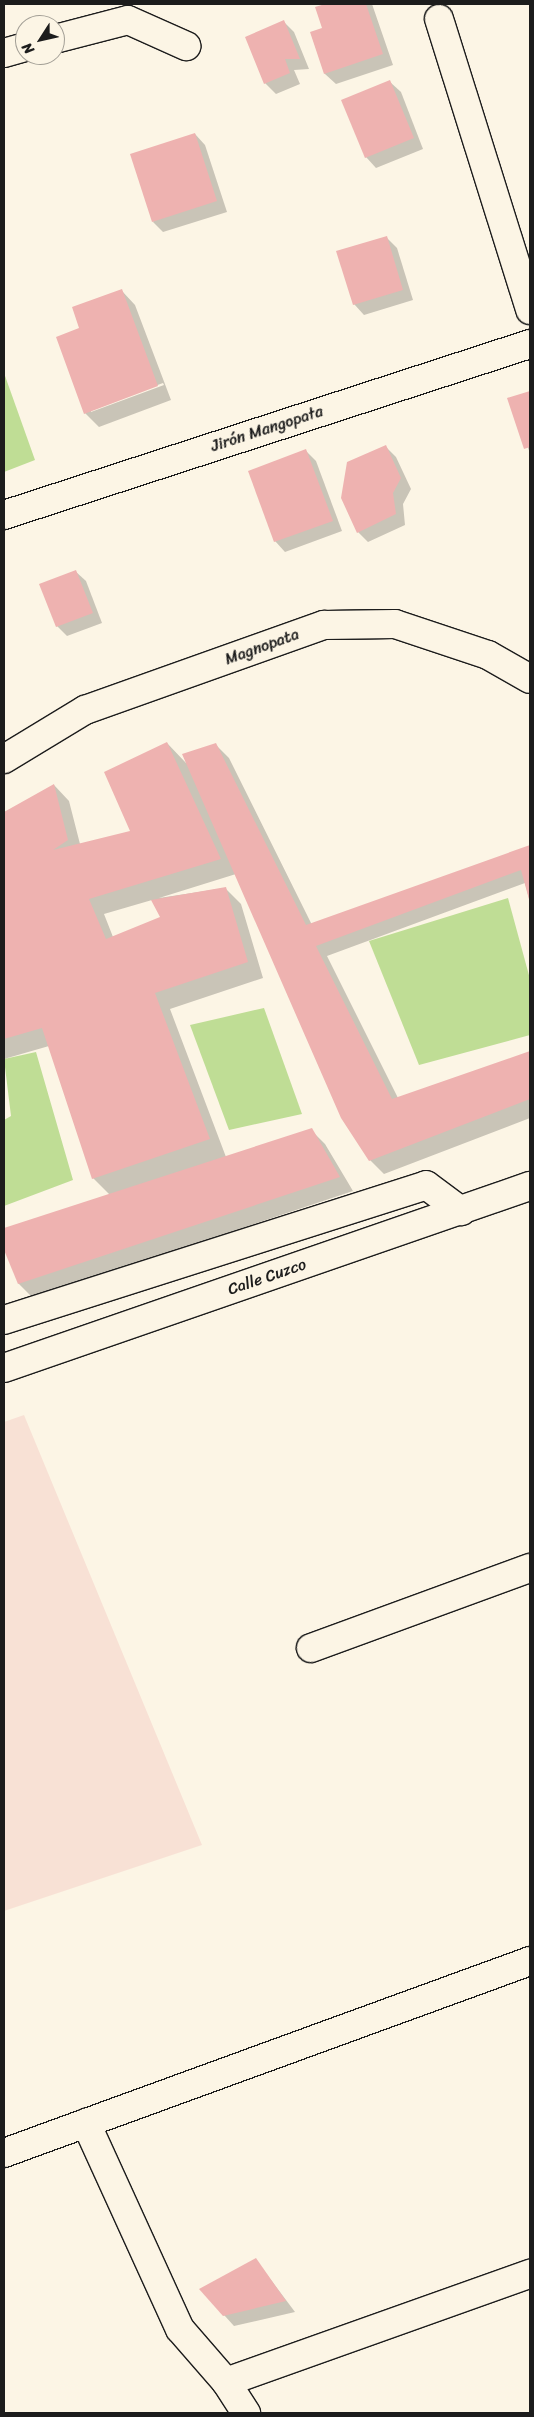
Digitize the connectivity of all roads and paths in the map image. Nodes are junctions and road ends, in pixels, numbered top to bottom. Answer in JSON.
{"nodes":[{"id":1,"x":439,"y":19,"type":"dead end"},
{"id":2,"x":65,"y":36,"type":"edge"},
{"id":3,"x":186,"y":46,"type":"dead end"},
{"id":4,"x":530,"y":310,"type":"edge"},
{"id":5,"x":530,"y":344,"type":"edge"},
{"id":6,"x":4,"y":515,"type":"edge"},
{"id":7,"x":530,"y":678,"type":"edge"},
{"id":8,"x":4,"y":759,"type":"edge"},
{"id":9,"x":530,"y":1186,"type":"edge"},
{"id":10,"x":461,"y":1211,"type":"junction"},
{"id":11,"x":4,"y":1320,"type":"edge"},
{"id":12,"x":4,"y":1368,"type":"edge"},
{"id":13,"x":530,"y":1568,"type":"edge"},
{"id":14,"x":310,"y":1648,"type":"dead end"},
{"id":15,"x":530,"y":1961,"type":"edge"},
{"id":16,"x":86,"y":2123,"type":"junction"},
{"id":17,"x":4,"y":2153,"type":"edge"},
{"id":18,"x":530,"y":2274,"type":"edge"},
{"id":19,"x":226,"y":2382,"type":"junction"},
{"id":20,"x":246,"y":2413,"type":"edge"}],
"edges":[{"from":1,"to":4,"type":"street"},
{"from":2,"to":3,"type":"street"},
{"from":5,"to":6,"type":"street","name":"Jirón Mangopata"},
{"from":7,"to":8,"type":"street","name":"Magnopata"},
{"from":9,"to":10,"type":"street","name":"Calle Cuzco"},
{"from":10,"to":11,"type":"street"},
{"from":10,"to":12,"type":"street","name":"Calle Cuzco"},
{"from":13,"to":14,"type":"street"},
{"from":15,"to":16,"type":"street"},
{"from":16,"to":17,"type":"street"},
{"from":16,"to":19,"type":"street"},
{"from":18,"to":19,"type":"street"},
{"from":19,"to":20,"type":"street"}]}
